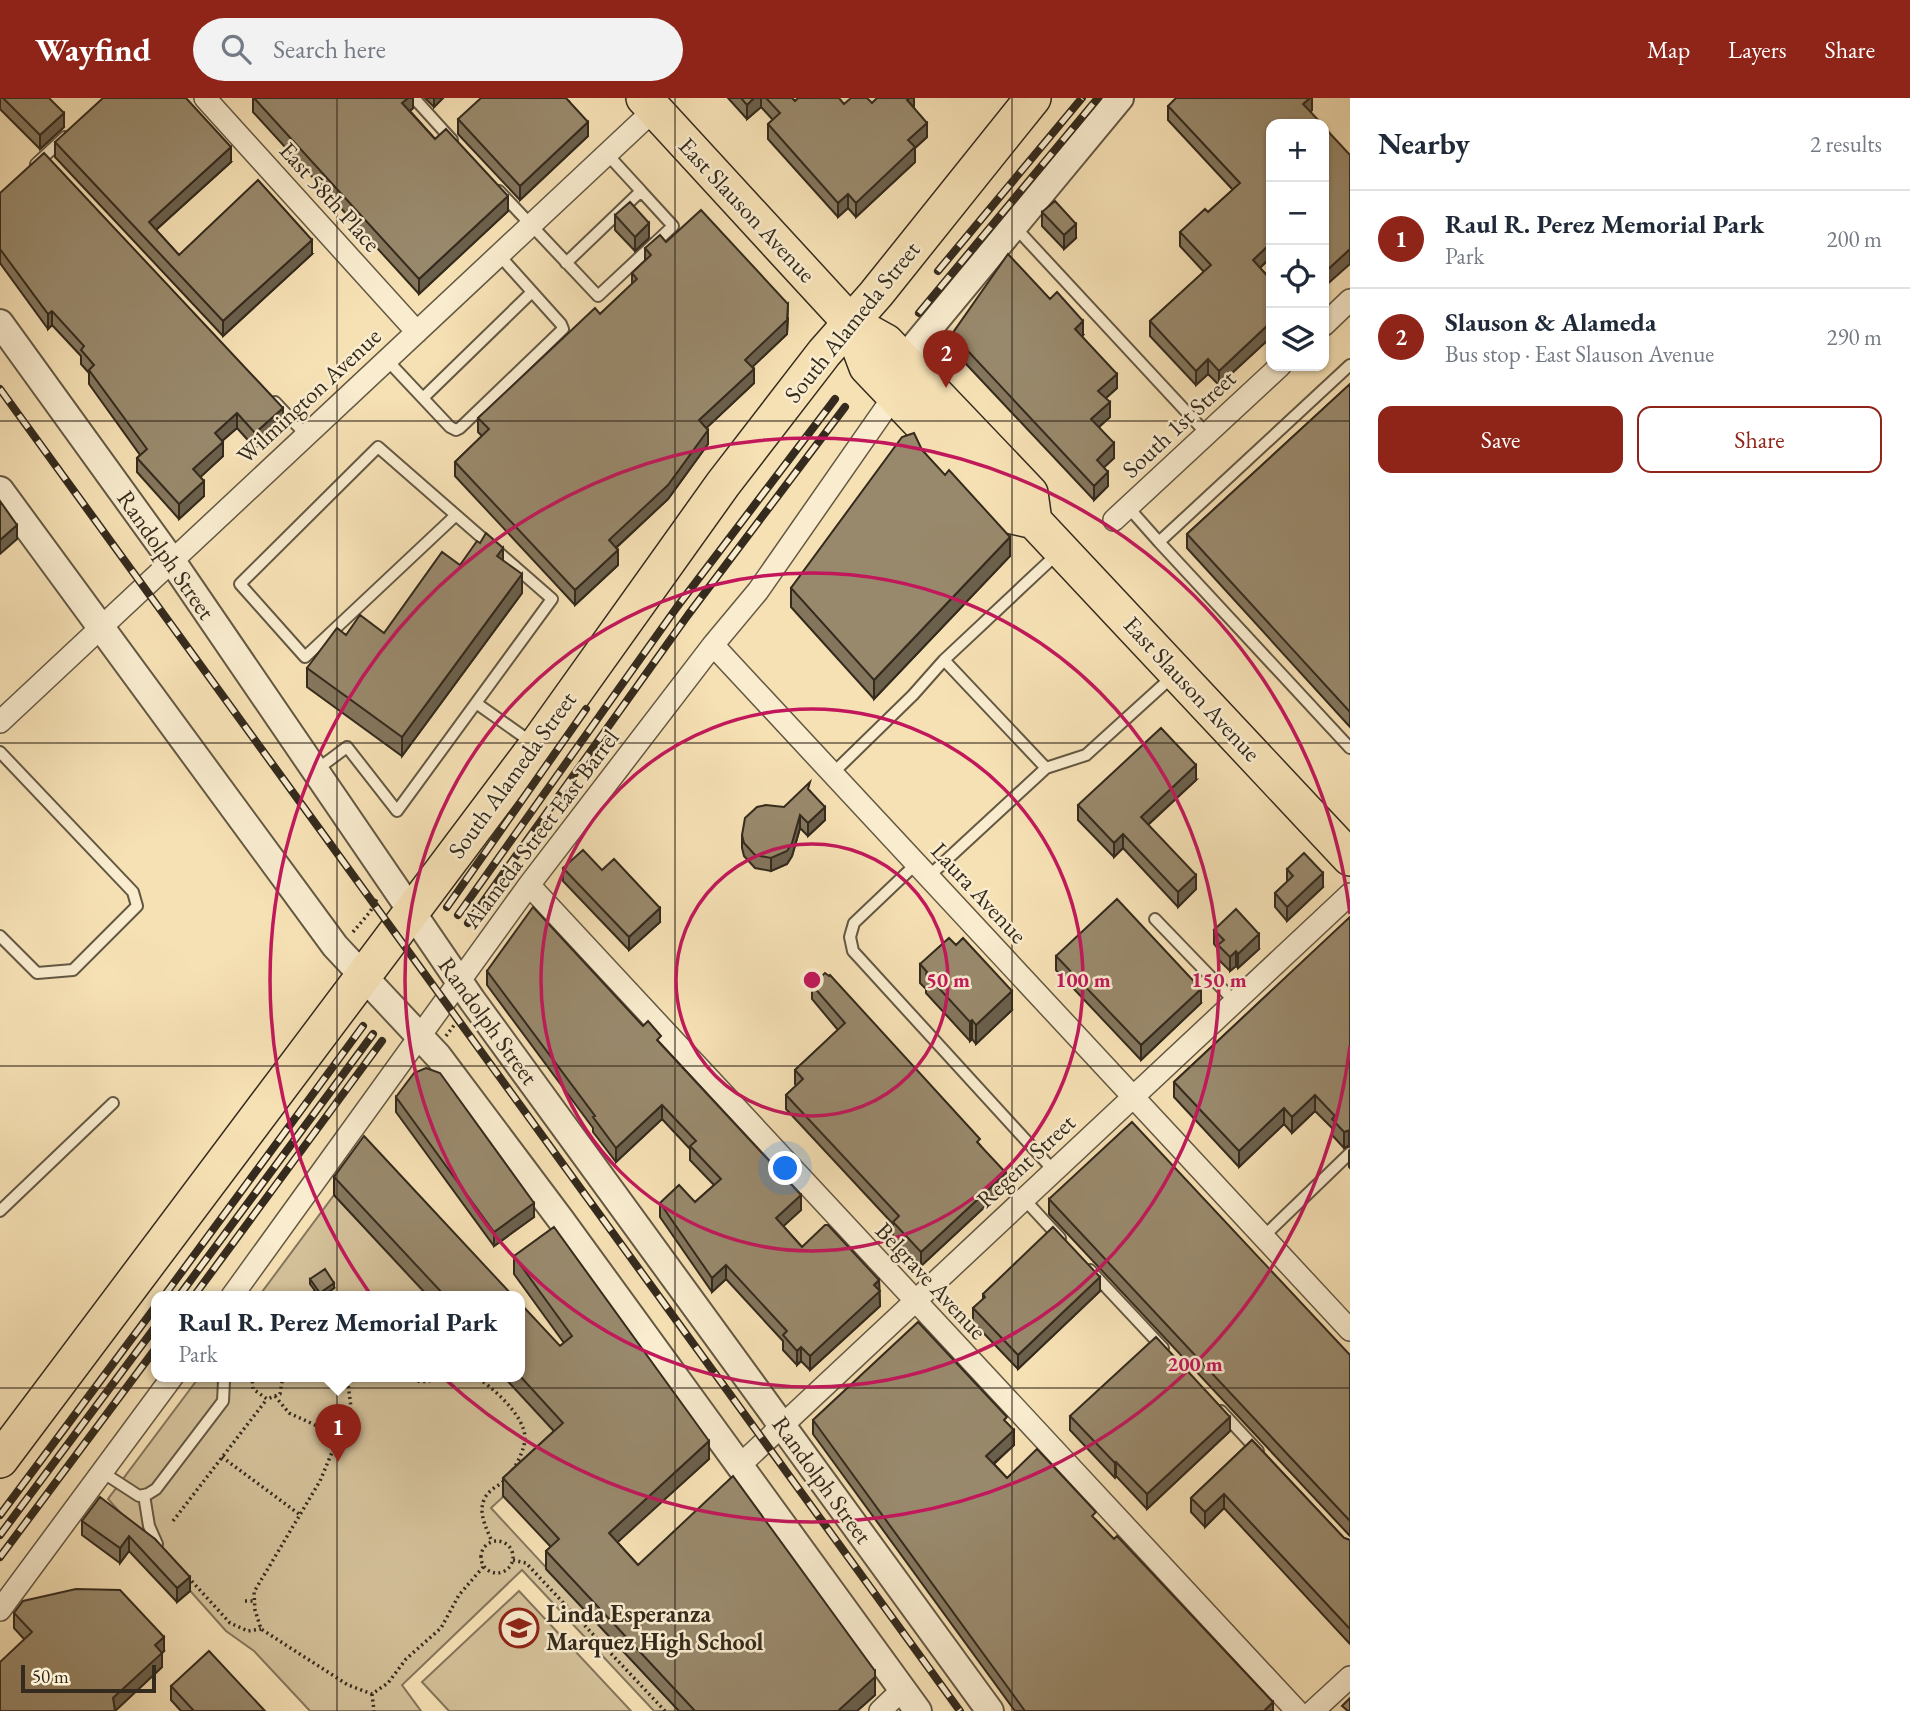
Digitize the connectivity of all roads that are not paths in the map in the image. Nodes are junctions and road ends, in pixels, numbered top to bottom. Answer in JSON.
{"nodes":[{"id":1,"x":205,"y":98,"type":"edge"},
{"id":2,"x":414,"y":98,"type":"edge"},
{"id":3,"x":1033,"y":98,"type":"edge"},
{"id":4,"x":1120,"y":98,"type":"edge"},
{"id":5,"x":650,"y":104,"type":"edge"},
{"id":6,"x":71,"y":131,"type":"edge"},
{"id":7,"x":460,"y":148,"type":"edge"},
{"id":8,"x":607,"y":154,"type":"junction"},
{"id":9,"x":44,"y":156,"type":"junction"},
{"id":10,"x":54,"y":166,"type":"edge"},
{"id":11,"x":26,"y":172,"type":"edge"},
{"id":12,"x":487,"y":178,"type":"edge"},
{"id":13,"x":641,"y":191,"type":"junction"},
{"id":14,"x":530,"y":226,"type":"junction"},
{"id":15,"x":1014,"y":226,"type":"junction"},
{"id":16,"x":499,"y":255,"type":"junction"},
{"id":17,"x":566,"y":263,"type":"junction"},
{"id":18,"x":532,"y":292,"type":"junction"},
{"id":19,"x":1350,"y":300,"type":"edge"},
{"id":20,"x":1329,"y":319,"type":"edge"},
{"id":21,"x":850,"y":322,"type":"junction"},
{"id":22,"x":0,"y":323,"type":"edge"},
{"id":23,"x":417,"y":332,"type":"junction"},
{"id":24,"x":387,"y":360,"type":"junction"},
{"id":25,"x":903,"y":360,"type":"junction"},
{"id":26,"x":1350,"y":365,"type":"edge"},
{"id":27,"x":1275,"y":371,"type":"edge"},
{"id":28,"x":263,"y":389,"type":"edge"},
{"id":29,"x":894,"y":396,"type":"junction"},
{"id":30,"x":422,"y":398,"type":"junction"},
{"id":31,"x":306,"y":435,"type":"junction"},
{"id":32,"x":1207,"y":435,"type":"junction"},
{"id":33,"x":0,"y":490,"type":"edge"},
{"id":34,"x":1121,"y":514,"type":"joint"},
{"id":35,"x":455,"y":516,"type":"junction"},
{"id":36,"x":1034,"y":521,"type":"junction"},
{"id":37,"x":1159,"y":542,"type":"junction"},
{"id":38,"x":1061,"y":550,"type":"junction"},
{"id":39,"x":172,"y":561,"type":"junction"},
{"id":40,"x":102,"y":626,"type":"junction"},
{"id":41,"x":713,"y":645,"type":"junction"},
{"id":42,"x":944,"y":660,"type":"junction"},
{"id":43,"x":1177,"y":673,"type":"junction"},
{"id":44,"x":476,"y":704,"type":"junction"},
{"id":45,"x":0,"y":722,"type":"edge"},
{"id":46,"x":536,"y":746,"type":"junction"},
{"id":47,"x":1350,"y":748,"type":"edge"},
{"id":48,"x":0,"y":752,"type":"edge"},
{"id":49,"x":1046,"y":768,"type":"junction"},
{"id":50,"x":315,"y":771,"type":"junction"},
{"id":51,"x":832,"y":774,"type":"junction"},
{"id":52,"x":1350,"y":858,"type":"edge"},
{"id":53,"x":922,"y":870,"type":"junction"},
{"id":54,"x":530,"y":885,"type":"junction"},
{"id":55,"x":1350,"y":894,"type":"edge"},
{"id":56,"x":411,"y":912,"type":"junction"},
{"id":57,"x":1154,"y":919,"type":"dead end"},
{"id":58,"x":0,"y":936,"type":"edge"},
{"id":59,"x":362,"y":976,"type":"junction"},
{"id":60,"x":460,"y":982,"type":"junction"},
{"id":61,"x":1235,"y":1002,"type":"junction"},
{"id":62,"x":432,"y":1039,"type":"junction"},
{"id":63,"x":1133,"y":1097,"type":"junction"},
{"id":64,"x":113,"y":1102,"type":"dead end"},
{"id":65,"x":1350,"y":1153,"type":"edge"},
{"id":66,"x":1054,"y":1171,"type":"junction"},
{"id":67,"x":1024,"y":1199,"type":"junction"},
{"id":68,"x":0,"y":1211,"type":"edge"},
{"id":69,"x":1262,"y":1238,"type":"junction"},
{"id":70,"x":1070,"y":1248,"type":"edge"},
{"id":71,"x":1079,"y":1258,"type":"edge"},
{"id":72,"x":236,"y":1291,"type":"edge"},
{"id":73,"x":914,"y":1301,"type":"junction"},
{"id":74,"x":1350,"y":1330,"type":"edge"},
{"id":75,"x":1171,"y":1357,"type":"edge"},
{"id":76,"x":169,"y":1382,"type":"edge"},
{"id":77,"x":224,"y":1382,"type":"edge"},
{"id":78,"x":1217,"y":1406,"type":"edge"},
{"id":79,"x":782,"y":1425,"type":"junction"},
{"id":80,"x":1264,"y":1456,"type":"edge"},
{"id":81,"x":0,"y":1460,"type":"edge"},
{"id":82,"x":739,"y":1466,"type":"junction"},
{"id":83,"x":102,"y":1472,"type":"junction"},
{"id":84,"x":144,"y":1495,"type":"junction"},
{"id":85,"x":157,"y":1544,"type":"edge"},
{"id":86,"x":0,"y":1610,"type":"edge"},
{"id":87,"x":1350,"y":1677,"type":"edge"},
{"id":88,"x":910,"y":1700,"type":"edge"},
{"id":89,"x":880,"y":1711,"type":"edge"},
{"id":90,"x":990,"y":1711,"type":"edge"},
{"id":91,"x":1297,"y":1711,"type":"edge"},
{"id":92,"x":1313,"y":1711,"type":"edge"}],
"edges":[{"from":1,"to":23,"type":"street","name":"East 58th Place"},
{"from":2,"to":7,"type":"lane"},
{"from":3,"to":21,"type":"main road","name":"South Alameda Street"},
{"from":4,"to":15,"type":"street"},
{"from":5,"to":8,"type":"street","name":"Wilmington Avenue"},
{"from":5,"to":21,"type":"main road","name":"East Slauson Avenue"},
{"from":6,"to":9,"type":"lane"},
{"from":8,"to":13,"type":"lane"},
{"from":8,"to":14,"type":"street","name":"Wilmington Avenue"},
{"from":9,"to":10,"type":"lane"},
{"from":9,"to":11,"type":"lane"},
{"from":12,"to":14,"type":"lane"},
{"from":13,"to":17,"type":"lane"},
{"from":13,"to":17,"type":"lane"},
{"from":14,"to":16,"type":"street","name":"Wilmington Avenue"},
{"from":14,"to":17,"type":"lane"},
{"from":15,"to":25,"type":"street"},
{"from":15,"to":32,"type":"lane"},
{"from":16,"to":18,"type":"lane"},
{"from":16,"to":23,"type":"street","name":"Wilmington Avenue"},
{"from":18,"to":30,"type":"lane"},
{"from":18,"to":30,"type":"lane"},
{"from":19,"to":20,"type":"street"},
{"from":21,"to":25,"type":"main road","name":"East Slauson Avenue"},
{"from":21,"to":29,"type":"main road","name":"East Slauson Avenue"},
{"from":21,"to":46,"type":"main road","name":"South Alameda Street"},
{"from":22,"to":39,"type":"street","name":"Randolph Street"},
{"from":23,"to":24,"type":"street","name":"Wilmington Avenue"},
{"from":24,"to":30,"type":"lane"},
{"from":24,"to":31,"type":"street","name":"Wilmington Avenue"},
{"from":25,"to":36,"type":"main road","name":"East Slauson Avenue"},
{"from":26,"to":37,"type":"lane"},
{"from":27,"to":32,"type":"street","name":"South 1st Street"},
{"from":28,"to":31,"type":"lane"},
{"from":29,"to":36,"type":"main road","name":"East Slauson Avenue"},
{"from":29,"to":41,"type":"street","name":"Alameda Street East Barrel"},
{"from":31,"to":39,"type":"street","name":"Wilmington Avenue"},
{"from":32,"to":34,"type":"street","name":"South 1st Street"},
{"from":33,"to":40,"type":"street"},
{"from":34,"to":37,"type":"lane"},
{"from":35,"to":35,"type":"lane"},
{"from":35,"to":44,"type":"lane"},
{"from":36,"to":38,"type":"main road","name":"East Slauson Avenue"},
{"from":37,"to":47,"type":"lane"},
{"from":38,"to":42,"type":"lane"},
{"from":38,"to":43,"type":"main road","name":"East Slauson Avenue"},
{"from":39,"to":40,"type":"street","name":"Wilmington Avenue"},
{"from":39,"to":50,"type":"street","name":"Randolph Street"},
{"from":40,"to":45,"type":"street","name":"Wilmington Avenue"},
{"from":40,"to":59,"type":"street"},
{"from":41,"to":51,"type":"street","name":"Laura Avenue"},
{"from":41,"to":54,"type":"street","name":"Alameda Street East Barrel"},
{"from":42,"to":49,"type":"lane"},
{"from":42,"to":51,"type":"lane"},
{"from":43,"to":49,"type":"lane"},
{"from":43,"to":52,"type":"main road","name":"East Slauson Avenue"},
{"from":44,"to":46,"type":"lane"},
{"from":44,"to":50,"type":"lane"},
{"from":46,"to":56,"type":"main road","name":"South Alameda Street"},
{"from":48,"to":58,"type":"lane"},
{"from":49,"to":53,"type":"lane"},
{"from":50,"to":56,"type":"street","name":"Randolph Street"},
{"from":51,"to":53,"type":"street","name":"Laura Avenue"},
{"from":53,"to":63,"type":"street","name":"Laura Avenue"},
{"from":53,"to":66,"type":"lane"},
{"from":54,"to":60,"type":"street","name":"Alameda Street East Barrel"},
{"from":54,"to":73,"type":"street","name":"Belgrave Avenue"},
{"from":55,"to":61,"type":"street","name":"Regent Street"},
{"from":56,"to":59,"type":"main road","name":"South Alameda Street"},
{"from":56,"to":60,"type":"street","name":"Randolph Street"},
{"from":57,"to":61,"type":"lane"},
{"from":59,"to":62,"type":"street"},
{"from":59,"to":81,"type":"main road","name":"South Alameda Street"},
{"from":60,"to":62,"type":"street","name":"Alameda Street East Barrel"},
{"from":60,"to":79,"type":"street","name":"Randolph Street"},
{"from":61,"to":63,"type":"street","name":"Regent Street"},
{"from":62,"to":72,"type":"street","name":"Alameda Street East Barrel"},
{"from":62,"to":82,"type":"street"},
{"from":63,"to":66,"type":"street","name":"Regent Street"},
{"from":63,"to":69,"type":"street","name":"Laura Avenue"},
{"from":64,"to":68,"type":"lane"},
{"from":65,"to":69,"type":"lane"},
{"from":66,"to":67,"type":"street","name":"Regent Street"},
{"from":67,"to":70,"type":"lane"},
{"from":67,"to":73,"type":"street","name":"Regent Street"},
{"from":69,"to":74,"type":"street","name":"Laura Avenue"},
{"from":71,"to":75,"type":"lane"},
{"from":73,"to":79,"type":"street","name":"Regent Street"},
{"from":73,"to":91,"type":"street","name":"Belgrave Avenue"},
{"from":76,"to":83,"type":"street"},
{"from":77,"to":84,"type":"lane"},
{"from":78,"to":80,"type":"lane"},
{"from":79,"to":82,"type":"street","name":"Regent Street"},
{"from":79,"to":90,"type":"street","name":"Randolph Street"},
{"from":82,"to":88,"type":"street"},
{"from":83,"to":84,"type":"lane"},
{"from":83,"to":86,"type":"street"},
{"from":84,"to":85,"type":"lane"},
{"from":87,"to":92,"type":"street"},
{"from":88,"to":89,"type":"street"}]}
